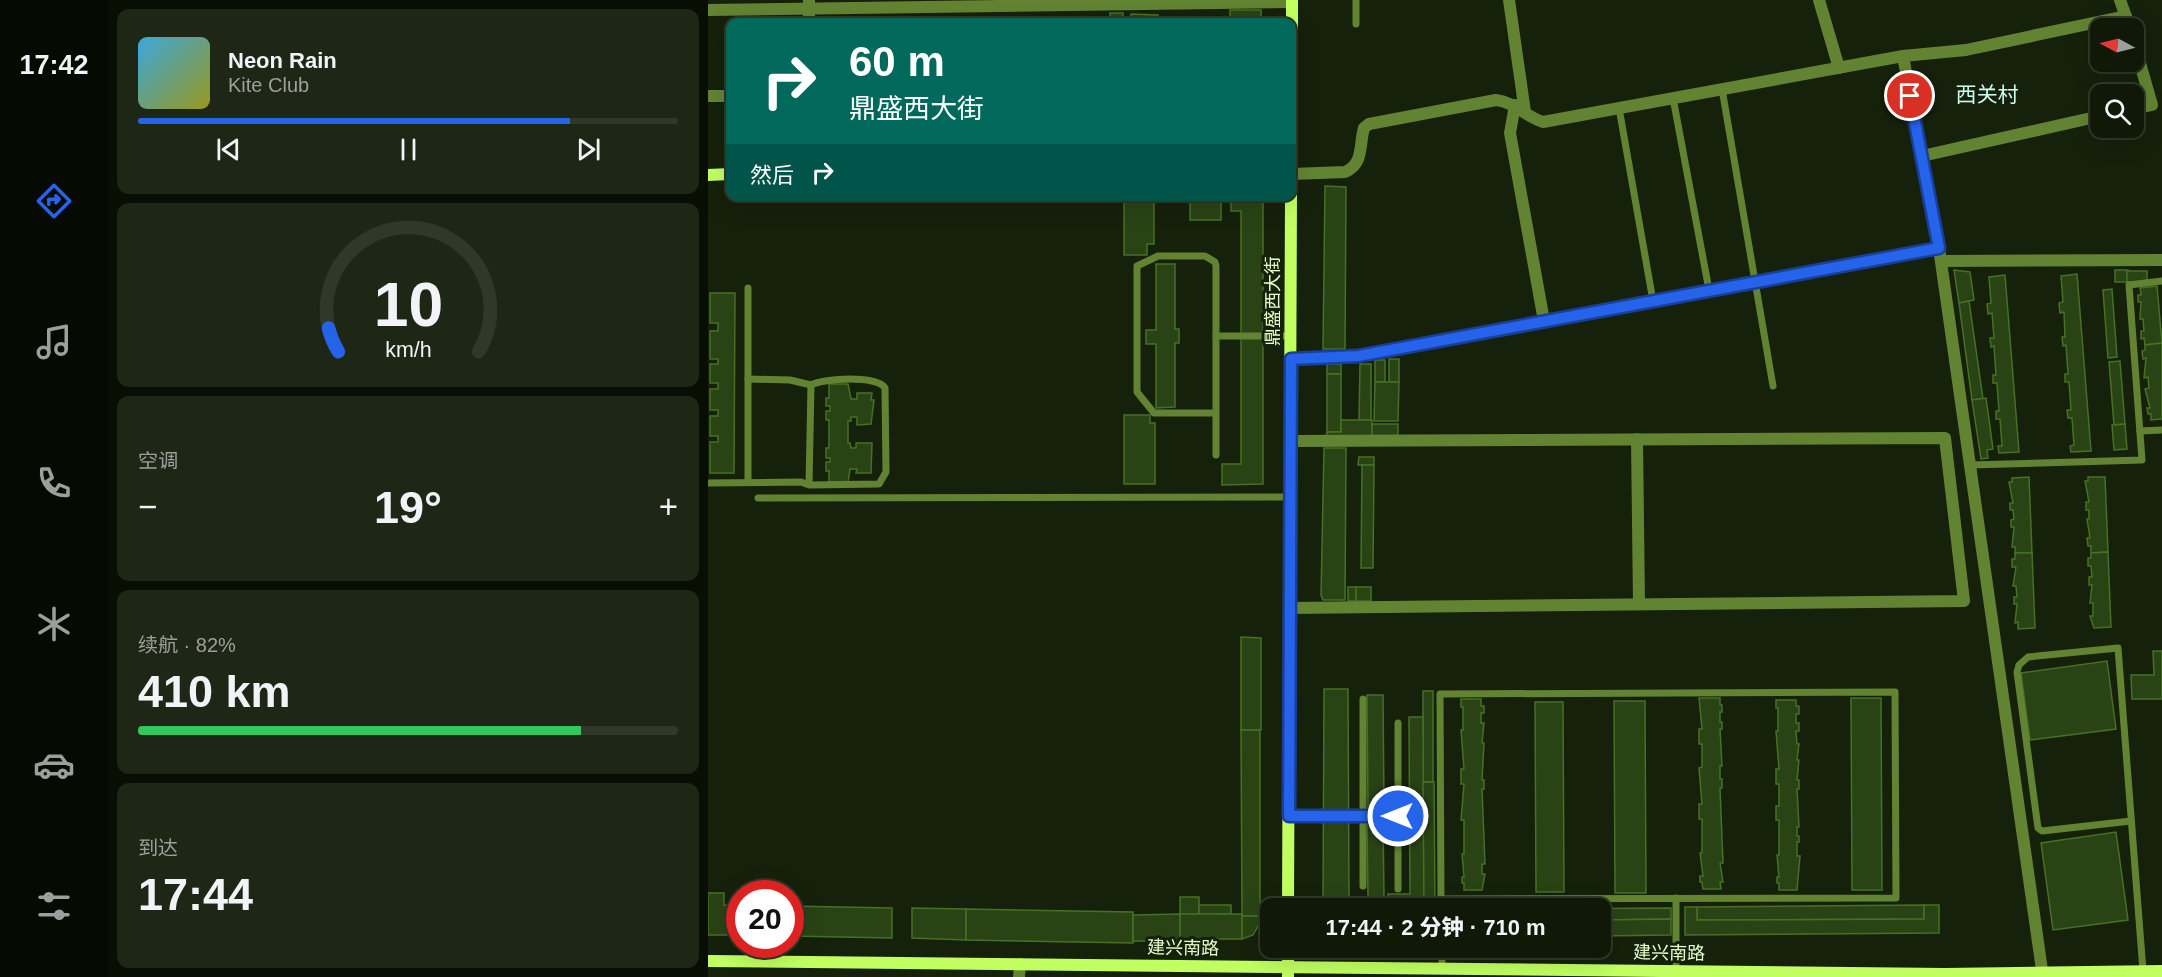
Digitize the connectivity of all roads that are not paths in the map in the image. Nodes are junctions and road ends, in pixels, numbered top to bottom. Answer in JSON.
{"nodes":[{"id":1,"x":1356,"y":0,"type":"edge"},
{"id":2,"x":1509,"y":0,"type":"edge"},
{"id":3,"x":1819,"y":0,"type":"edge"},
{"id":4,"x":2120,"y":0,"type":"edge"},
{"id":5,"x":1292,"y":1,"type":"edge"},
{"id":6,"x":809,"y":4,"type":"edge"},
{"id":7,"x":708,"y":10,"type":"edge"},
{"id":8,"x":2126,"y":16,"type":"joint"},
{"id":9,"x":1292,"y":18,"type":"edge"},
{"id":10,"x":1356,"y":24,"type":"dead end"},
{"id":11,"x":1903,"y":56,"type":"junction"},
{"id":12,"x":1839,"y":68,"type":"junction"},
{"id":13,"x":2142,"y":72,"type":"edge"},
{"id":14,"x":1722,"y":89,"type":"junction"},
{"id":15,"x":708,"y":96,"type":"edge"},
{"id":16,"x":726,"y":96,"type":"edge"},
{"id":17,"x":1673,"y":98,"type":"junction"},
{"id":18,"x":2144,"y":107,"type":"edge"},
{"id":19,"x":1520,"y":108,"type":"junction"},
{"id":20,"x":1619,"y":108,"type":"junction"},
{"id":21,"x":2090,"y":118,"type":"edge"},
{"id":22,"x":1922,"y":156,"type":"junction"},
{"id":23,"x":726,"y":174,"type":"edge"},
{"id":24,"x":1296,"y":174,"type":"edge"},
{"id":25,"x":708,"y":175,"type":"edge"},
{"id":26,"x":1291,"y":201,"type":"edge"},
{"id":27,"x":1939,"y":248,"type":"junction"},
{"id":28,"x":2162,"y":260,"type":"edge"},
{"id":29,"x":1941,"y":261,"type":"junction"},
{"id":30,"x":1753,"y":281,"type":"junction"},
{"id":31,"x":2162,"y":281,"type":"edge"},
{"id":32,"x":748,"y":288,"type":"dead end"},
{"id":33,"x":1709,"y":290,"type":"junction"},
{"id":34,"x":1653,"y":301,"type":"junction"},
{"id":35,"x":1544,"y":321,"type":"junction"},
{"id":36,"x":1216,"y":336,"type":"junction"},
{"id":37,"x":1291,"y":336,"type":"junction"},
{"id":38,"x":1291,"y":359,"type":"junction"},
{"id":39,"x":748,"y":379,"type":"junction"},
{"id":40,"x":812,"y":385,"type":"junction"},
{"id":41,"x":1773,"y":386,"type":"dead end"},
{"id":42,"x":1216,"y":413,"type":"junction"},
{"id":43,"x":2162,"y":430,"type":"edge"},
{"id":44,"x":2140,"y":431,"type":"junction"},
{"id":45,"x":1637,"y":439,"type":"junction"},
{"id":46,"x":1291,"y":441,"type":"junction"},
{"id":47,"x":1216,"y":455,"type":"dead end"},
{"id":48,"x":1970,"y":465,"type":"junction"},
{"id":49,"x":748,"y":482,"type":"junction"},
{"id":50,"x":708,"y":483,"type":"edge"},
{"id":51,"x":809,"y":485,"type":"junction"},
{"id":52,"x":1290,"y":497,"type":"junction"},
{"id":53,"x":758,"y":498,"type":"dead end"},
{"id":54,"x":1639,"y":604,"type":"junction"},
{"id":55,"x":1290,"y":608,"type":"junction"},
{"id":56,"x":1363,"y":699,"type":"dead end"},
{"id":57,"x":1398,"y":723,"type":"dead end"},
{"id":58,"x":1289,"y":816,"type":"junction"},
{"id":59,"x":1363,"y":816,"type":"junction"},
{"id":60,"x":1398,"y":816,"type":"junction"},
{"id":61,"x":2131,"y":821,"type":"junction"},
{"id":62,"x":1363,"y":886,"type":"dead end"},
{"id":63,"x":1398,"y":889,"type":"dead end"},
{"id":64,"x":1288,"y":898,"type":"edge"},
{"id":65,"x":1442,"y":898,"type":"edge"},
{"id":66,"x":1611,"y":898,"type":"edge"},
{"id":67,"x":1676,"y":898,"type":"junction"},
{"id":68,"x":1442,"y":958,"type":"edge"},
{"id":69,"x":708,"y":961,"type":"edge"},
{"id":70,"x":1442,"y":969,"type":"junction"},
{"id":71,"x":1019,"y":970,"type":"edge"},
{"id":72,"x":1094,"y":971,"type":"edge"},
{"id":73,"x":1166,"y":971,"type":"edge"},
{"id":74,"x":1676,"y":971,"type":"junction"},
{"id":75,"x":2143,"y":971,"type":"junction"},
{"id":76,"x":2162,"y":971,"type":"edge"},
{"id":77,"x":1226,"y":972,"type":"edge"},
{"id":78,"x":1288,"y":972,"type":"edge"},
{"id":79,"x":1414,"y":973,"type":"edge"},
{"id":80,"x":1480,"y":973,"type":"edge"},
{"id":81,"x":1502,"y":973,"type":"edge"},
{"id":82,"x":1658,"y":974,"type":"edge"},
{"id":83,"x":1723,"y":974,"type":"edge"},
{"id":84,"x":1757,"y":974,"type":"edge"},
{"id":85,"x":1822,"y":975,"type":"edge"},
{"id":86,"x":1976,"y":975,"type":"edge"},
{"id":87,"x":2043,"y":975,"type":"edge"}],
"edges":[{"from":1,"to":10,"type":"lane"},
{"from":2,"to":19,"type":"street"},
{"from":3,"to":12,"type":"street"},
{"from":4,"to":8,"type":"street"},
{"from":5,"to":6,"type":"street"},
{"from":5,"to":9,"type":"street"},
{"from":6,"to":7,"type":"street"},
{"from":8,"to":11,"type":"street"},
{"from":11,"to":12,"type":"street"},
{"from":11,"to":22,"type":"street"},
{"from":12,"to":14,"type":"street"},
{"from":13,"to":18,"type":"street"},
{"from":14,"to":17,"type":"street"},
{"from":14,"to":30,"type":"lane"},
{"from":15,"to":16,"type":"street"},
{"from":17,"to":20,"type":"street"},
{"from":17,"to":33,"type":"lane"},
{"from":19,"to":20,"type":"street"},
{"from":19,"to":24,"type":"street"},
{"from":19,"to":35,"type":"street"},
{"from":20,"to":34,"type":"lane"},
{"from":21,"to":22,"type":"street"},
{"from":22,"to":27,"type":"street"},
{"from":23,"to":25,"type":"street"},
{"from":26,"to":37,"type":"street","name":"鼎盛西大街"},
{"from":27,"to":29,"type":"street"},
{"from":27,"to":30,"type":"street"},
{"from":28,"to":29,"type":"street"},
{"from":29,"to":48,"type":"street"},
{"from":30,"to":33,"type":"street"},
{"from":30,"to":41,"type":"lane"},
{"from":31,"to":44,"type":"lane"},
{"from":32,"to":39,"type":"lane"},
{"from":33,"to":34,"type":"street"},
{"from":34,"to":35,"type":"street"},
{"from":35,"to":38,"type":"street"},
{"from":36,"to":37,"type":"lane"},
{"from":36,"to":42,"type":"lane"},
{"from":36,"to":42,"type":"lane"},
{"from":37,"to":38,"type":"street","name":"鼎盛西大街"},
{"from":38,"to":46,"type":"street","name":"鼎盛西大街"},
{"from":39,"to":40,"type":"lane"},
{"from":39,"to":49,"type":"lane"},
{"from":40,"to":51,"type":"lane"},
{"from":40,"to":51,"type":"lane"},
{"from":42,"to":47,"type":"lane"},
{"from":43,"to":44,"type":"lane"},
{"from":44,"to":48,"type":"lane"},
{"from":45,"to":46,"type":"street"},
{"from":45,"to":54,"type":"street"},
{"from":45,"to":54,"type":"street"},
{"from":46,"to":52,"type":"street","name":"鼎盛西大街"},
{"from":48,"to":87,"type":"street"},
{"from":49,"to":50,"type":"lane"},
{"from":49,"to":51,"type":"lane"},
{"from":52,"to":53,"type":"lane"},
{"from":52,"to":55,"type":"street","name":"鼎盛西大街"},
{"from":54,"to":55,"type":"street"},
{"from":55,"to":58,"type":"street","name":"鼎盛西大街"},
{"from":56,"to":59,"type":"lane"},
{"from":57,"to":60,"type":"lane"},
{"from":58,"to":59,"type":"lane"},
{"from":58,"to":64,"type":"street","name":"鼎盛西大街"},
{"from":59,"to":60,"type":"lane"},
{"from":59,"to":62,"type":"lane"},
{"from":60,"to":63,"type":"lane"},
{"from":61,"to":61,"type":"lane"},
{"from":61,"to":75,"type":"lane"},
{"from":65,"to":67,"type":"lane"},
{"from":66,"to":67,"type":"lane"},
{"from":67,"to":74,"type":"lane"},
{"from":68,"to":70,"type":"lane"},
{"from":69,"to":71,"type":"street","name":"建兴南路"},
{"from":70,"to":79,"type":"street","name":"建兴南路"},
{"from":70,"to":80,"type":"street","name":"建兴南路"},
{"from":71,"to":72,"type":"street","name":"建兴南路"},
{"from":72,"to":73,"type":"street","name":"建兴南路"},
{"from":73,"to":77,"type":"street","name":"建兴南路"},
{"from":74,"to":82,"type":"street","name":"建兴南路"},
{"from":74,"to":83,"type":"street","name":"建兴南路"},
{"from":75,"to":76,"type":"street","name":"建兴南路"},
{"from":75,"to":87,"type":"street","name":"建兴南路"},
{"from":77,"to":78,"type":"street","name":"建兴南路"},
{"from":78,"to":79,"type":"street","name":"建兴南路"},
{"from":80,"to":81,"type":"street","name":"建兴南路"},
{"from":81,"to":82,"type":"street","name":"建兴南路"},
{"from":83,"to":84,"type":"street","name":"建兴南路"},
{"from":84,"to":85,"type":"street","name":"建兴南路"},
{"from":85,"to":86,"type":"street","name":"建兴南路"},
{"from":86,"to":87,"type":"street","name":"建兴南路"}]}
